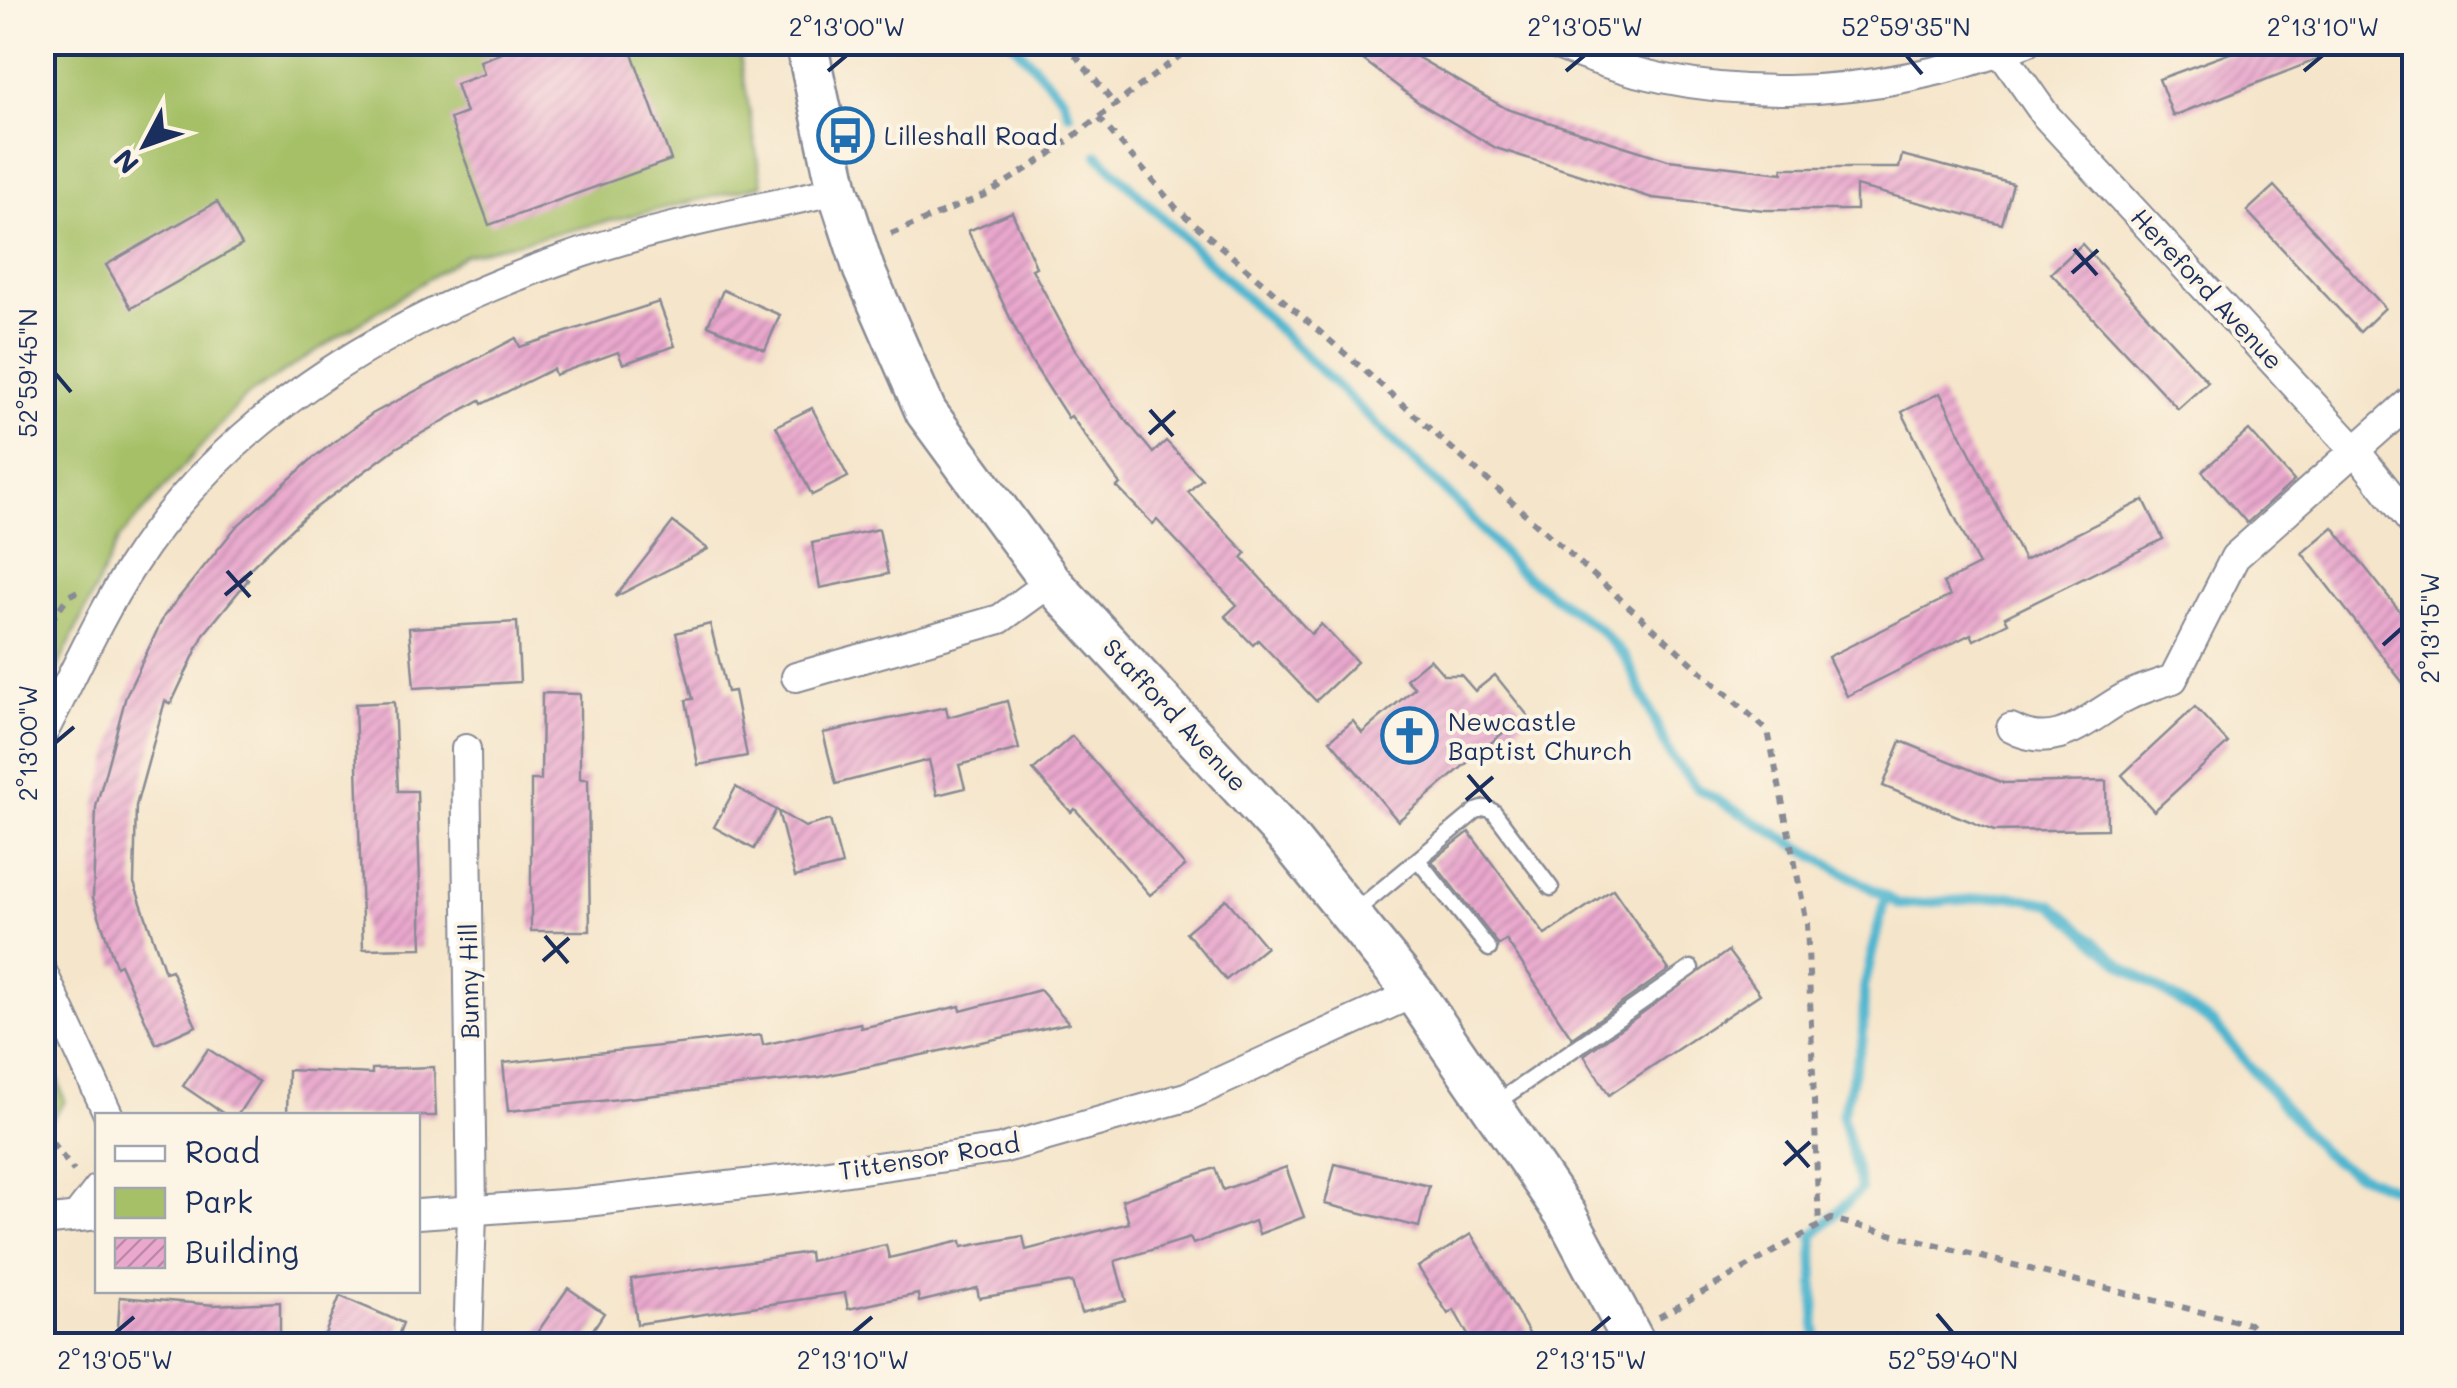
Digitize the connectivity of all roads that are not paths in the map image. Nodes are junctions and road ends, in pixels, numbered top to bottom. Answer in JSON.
{"nodes":[{"id":1,"x":806,"y":42,"type":"edge"},
{"id":2,"x":1550,"y":42,"type":"edge"},
{"id":3,"x":2014,"y":48,"type":"edge"},
{"id":4,"x":838,"y":190,"type":"junction"},
{"id":5,"x":2414,"y":398,"type":"edge"},
{"id":6,"x":2355,"y":450,"type":"junction"},
{"id":7,"x":2414,"y":525,"type":"edge"},
{"id":8,"x":1051,"y":582,"type":"junction"},
{"id":9,"x":796,"y":676,"type":"dead end"},
{"id":10,"x":2010,"y":728,"type":"dead end"},
{"id":11,"x":42,"y":735,"type":"edge"},
{"id":12,"x":466,"y":749,"type":"dead end"},
{"id":13,"x":1418,"y":860,"type":"junction"},
{"id":14,"x":1550,"y":888,"type":"dead end"},
{"id":15,"x":1352,"y":915,"type":"junction"},
{"id":16,"x":1489,"y":950,"type":"dead end"},
{"id":17,"x":1691,"y":968,"type":"dead end"},
{"id":18,"x":42,"y":970,"type":"edge"},
{"id":19,"x":1414,"y":993,"type":"junction"},
{"id":20,"x":1492,"y":1106,"type":"junction"},
{"id":21,"x":108,"y":1113,"type":"edge"},
{"id":22,"x":91,"y":1204,"type":"edge"},
{"id":23,"x":472,"y":1212,"type":"junction"},
{"id":24,"x":420,"y":1214,"type":"edge"},
{"id":25,"x":42,"y":1221,"type":"edge"},
{"id":26,"x":1633,"y":1340,"type":"edge"},
{"id":27,"x":468,"y":1346,"type":"edge"}],
"edges":[{"from":1,"to":4,"type":"street","name":"Stafford Avenue"},
{"from":2,"to":3,"type":"street"},
{"from":3,"to":6,"type":"street","name":"Hereford Avenue"},
{"from":4,"to":8,"type":"street","name":"Stafford Avenue"},
{"from":4,"to":11,"type":"street"},
{"from":5,"to":6,"type":"street"},
{"from":6,"to":7,"type":"street","name":"Hereford Avenue"},
{"from":6,"to":10,"type":"street"},
{"from":8,"to":9,"type":"street"},
{"from":8,"to":15,"type":"street","name":"Stafford Avenue"},
{"from":12,"to":23,"type":"street","name":"Bunny Hill"},
{"from":13,"to":14,"type":"lane"},
{"from":13,"to":15,"type":"lane"},
{"from":13,"to":16,"type":"lane"},
{"from":15,"to":19,"type":"street","name":"Stafford Avenue"},
{"from":17,"to":20,"type":"lane"},
{"from":18,"to":21,"type":"street"},
{"from":19,"to":20,"type":"street","name":"Stafford Avenue"},
{"from":19,"to":23,"type":"street","name":"Tittensor Road"},
{"from":20,"to":26,"type":"street","name":"Stafford Avenue"},
{"from":22,"to":25,"type":"street"},
{"from":23,"to":24,"type":"street","name":"Tittensor Road"},
{"from":23,"to":27,"type":"street","name":"Bunny Hill"}]}
